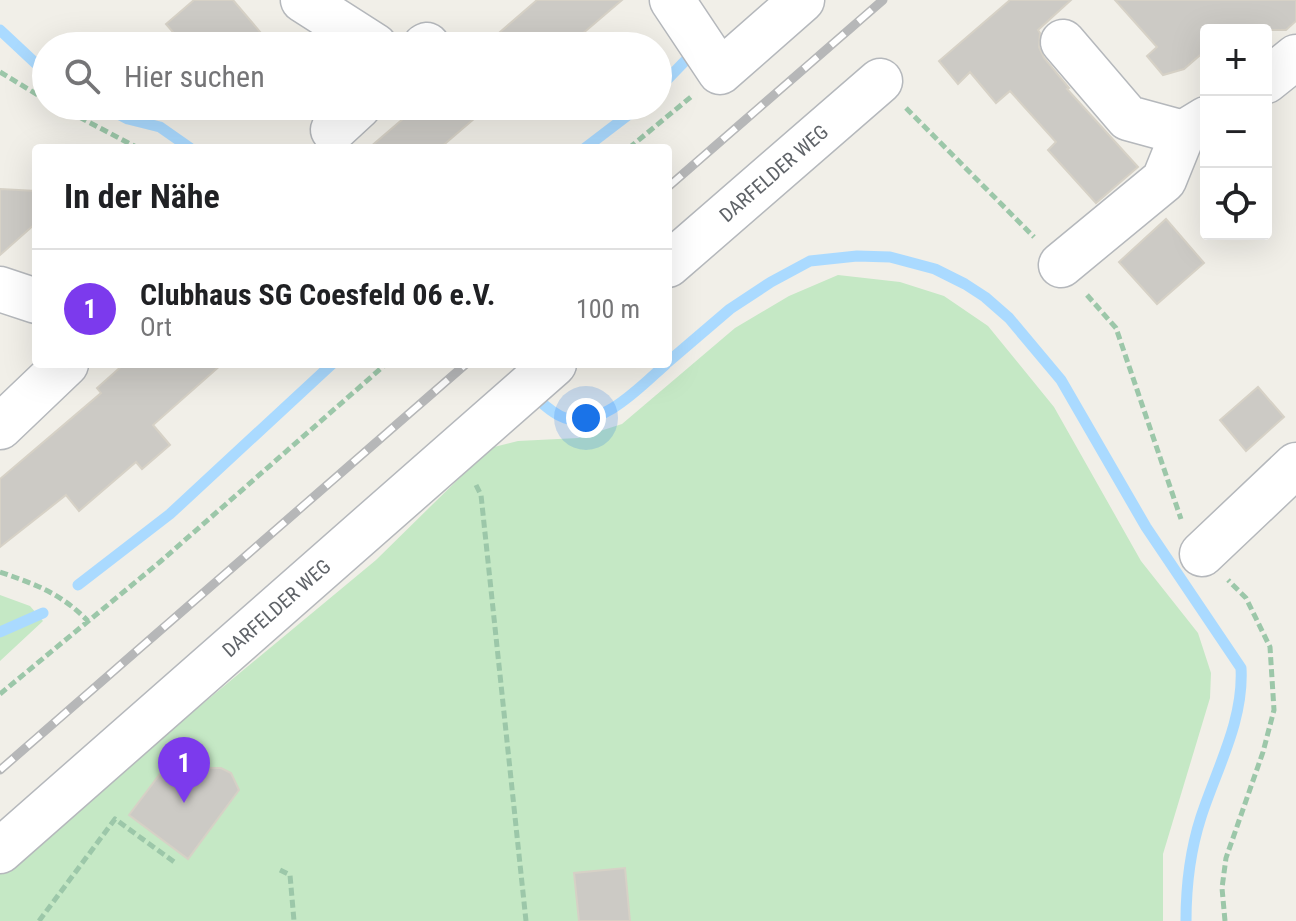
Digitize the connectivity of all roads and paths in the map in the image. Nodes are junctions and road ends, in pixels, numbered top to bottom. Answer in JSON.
{"nodes":[{"id":1,"x":303,"y":0,"type":"edge"},
{"id":2,"x":672,"y":0,"type":"edge"},
{"id":3,"x":802,"y":0,"type":"edge"},
{"id":4,"x":353,"y":32,"type":"edge"},
{"id":5,"x":1063,"y":42,"type":"dead end"},
{"id":6,"x":1296,"y":57,"type":"edge"},
{"id":7,"x":0,"y":72,"type":"edge"},
{"id":8,"x":720,"y":72,"type":"junction"},
{"id":9,"x":1272,"y":76,"type":"edge"},
{"id":10,"x":880,"y":81,"type":"joint"},
{"id":11,"x":32,"y":91,"type":"edge"},
{"id":12,"x":672,"y":112,"type":"edge"},
{"id":13,"x":85,"y":120,"type":"edge"},
{"id":14,"x":663,"y":120,"type":"edge"},
{"id":15,"x":1195,"y":126,"type":"edge"},
{"id":16,"x":130,"y":144,"type":"edge"},
{"id":17,"x":634,"y":144,"type":"edge"},
{"id":18,"x":672,"y":262,"type":"edge"},
{"id":19,"x":1061,"y":265,"type":"junction"},
{"id":20,"x":0,"y":289,"type":"edge"},
{"id":21,"x":32,"y":300,"type":"edge"},
{"id":22,"x":62,"y":368,"type":"edge"},
{"id":23,"x":381,"y":368,"type":"edge"},
{"id":24,"x":549,"y":368,"type":"edge"},
{"id":25,"x":0,"y":427,"type":"edge"},
{"id":26,"x":456,"y":449,"type":"junction"},
{"id":27,"x":1296,"y":465,"type":"edge"},
{"id":28,"x":1202,"y":554,"type":"junction"},
{"id":29,"x":0,"y":572,"type":"edge"},
{"id":30,"x":88,"y":621,"type":"junction"},
{"id":31,"x":0,"y":694,"type":"edge"},
{"id":32,"x":0,"y":851,"type":"edge"},
{"id":33,"x":177,"y":864,"type":"dead end"},
{"id":34,"x":280,"y":870,"type":"dead end"},
{"id":35,"x":39,"y":921,"type":"edge"},
{"id":36,"x":294,"y":921,"type":"edge"},
{"id":37,"x":526,"y":921,"type":"edge"},
{"id":38,"x":1225,"y":921,"type":"edge"}],
"edges":[{"from":1,"to":4,"type":"street"},
{"from":2,"to":8,"type":"street"},
{"from":3,"to":8,"type":"street"},
{"from":5,"to":15,"type":"street"},
{"from":6,"to":9,"type":"street"},
{"from":7,"to":11,"type":"path"},
{"from":8,"to":12,"type":"path"},
{"from":10,"to":18,"type":"street","name":"DARFELDER WEG"},
{"from":10,"to":19,"type":"path"},
{"from":13,"to":16,"type":"path"},
{"from":14,"to":17,"type":"path"},
{"from":15,"to":19,"type":"street"},
{"from":19,"to":28,"type":"path"},
{"from":20,"to":21,"type":"street"},
{"from":22,"to":25,"type":"street"},
{"from":23,"to":30,"type":"path"},
{"from":24,"to":26,"type":"street","name":"DARFELDER WEG"},
{"from":26,"to":32,"type":"street","name":"DARFELDER WEG"},
{"from":26,"to":37,"type":"path"},
{"from":27,"to":28,"type":"street"},
{"from":28,"to":38,"type":"path"},
{"from":29,"to":30,"type":"path"},
{"from":30,"to":31,"type":"path"},
{"from":33,"to":35,"type":"path"},
{"from":34,"to":36,"type":"path"}]}
